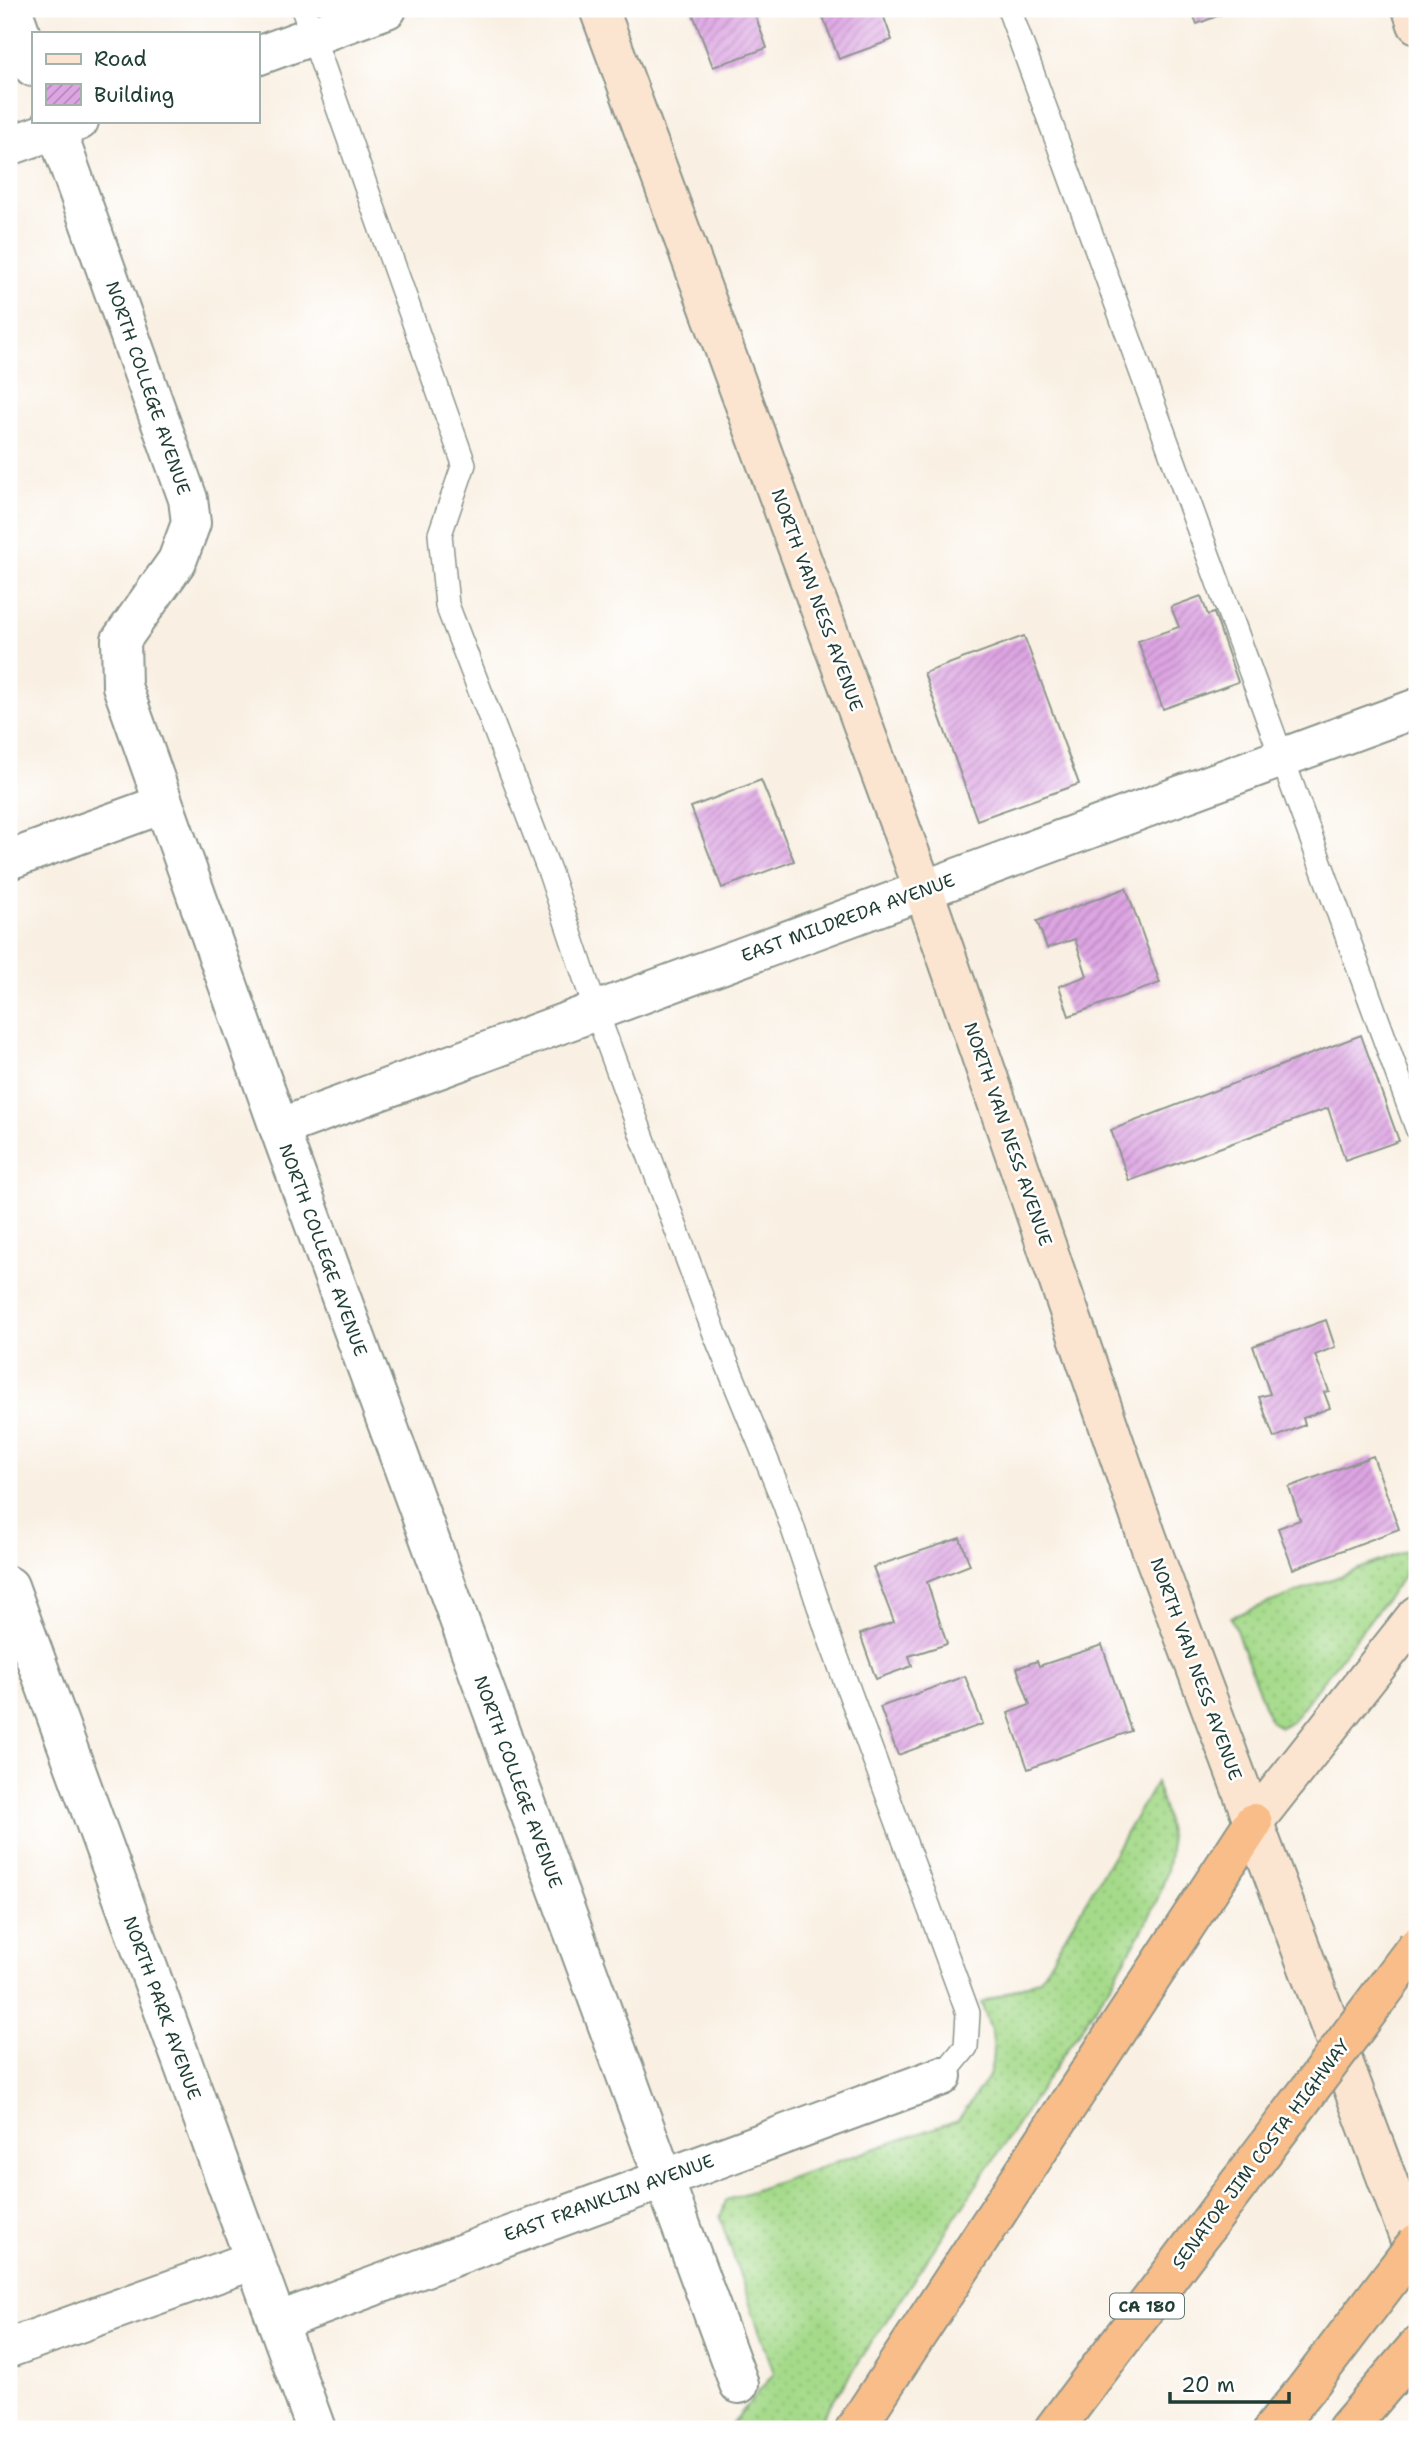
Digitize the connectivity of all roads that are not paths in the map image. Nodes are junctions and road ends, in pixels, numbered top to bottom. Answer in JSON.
{"nodes":[{"id":1,"x":12,"y":9,"type":"edge"},
{"id":2,"x":387,"y":9,"type":"edge"},
{"id":3,"x":599,"y":9,"type":"edge"},
{"id":4,"x":1009,"y":9,"type":"edge"},
{"id":5,"x":1412,"y":9,"type":"edge"},
{"id":6,"x":308,"y":22,"type":"edge"},
{"id":7,"x":1417,"y":24,"type":"edge"},
{"id":8,"x":259,"y":55,"type":"edge"},
{"id":9,"x":32,"y":64,"type":"edge"},
{"id":10,"x":63,"y":124,"type":"edge"},
{"id":11,"x":9,"y":146,"type":"edge"},
{"id":12,"x":1417,"y":708,"type":"edge"},
{"id":13,"x":1282,"y":757,"type":"junction"},
{"id":14,"x":163,"y":804,"type":"junction"},
{"id":15,"x":9,"y":860,"type":"edge"},
{"id":16,"x":924,"y":891,"type":"junction"},
{"id":17,"x":596,"y":1010,"type":"junction"},
{"id":18,"x":279,"y":1128,"type":"junction"},
{"id":19,"x":1417,"y":1128,"type":"edge"},
{"id":20,"x":9,"y":1586,"type":"edge"},
{"id":21,"x":1417,"y":1615,"type":"edge"},
{"id":22,"x":1253,"y":1823,"type":"junction"},
{"id":23,"x":1417,"y":1946,"type":"edge"},
{"id":24,"x":942,"y":2076,"type":"joint"},
{"id":25,"x":663,"y":2178,"type":"junction"},
{"id":26,"x":1417,"y":2243,"type":"edge"},
{"id":27,"x":1417,"y":2259,"type":"edge"},
{"id":28,"x":254,"y":2260,"type":"junction"},
{"id":29,"x":277,"y":2322,"type":"junction"},
{"id":30,"x":1417,"y":2347,"type":"edge"},
{"id":31,"x":9,"y":2348,"type":"edge"},
{"id":32,"x":739,"y":2384,"type":"dead end"},
{"id":33,"x":316,"y":2429,"type":"edge"},
{"id":34,"x":855,"y":2429,"type":"edge"},
{"id":35,"x":1054,"y":2429,"type":"edge"},
{"id":36,"x":1273,"y":2429,"type":"edge"},
{"id":37,"x":1347,"y":2429,"type":"edge"}],
"edges":[{"from":1,"to":9,"type":"street"},
{"from":2,"to":6,"type":"street"},
{"from":3,"to":16,"type":"main road","name":"NORTH VAN NESS AVENUE"},
{"from":4,"to":13,"type":"lane"},
{"from":5,"to":7,"type":"main road"},
{"from":6,"to":8,"type":"street"},
{"from":6,"to":17,"type":"lane"},
{"from":10,"to":11,"type":"street"},
{"from":10,"to":14,"type":"street","name":"NORTH COLLEGE AVENUE"},
{"from":12,"to":13,"type":"street","name":"EAST MILDREDA AVENUE"},
{"from":13,"to":16,"type":"street","name":"EAST MILDREDA AVENUE"},
{"from":13,"to":19,"type":"lane"},
{"from":14,"to":15,"type":"street"},
{"from":14,"to":18,"type":"street","name":"NORTH COLLEGE AVENUE"},
{"from":16,"to":17,"type":"street","name":"EAST MILDREDA AVENUE"},
{"from":16,"to":22,"type":"main road","name":"NORTH VAN NESS AVENUE"},
{"from":17,"to":18,"type":"street","name":"EAST MILDREDA AVENUE"},
{"from":17,"to":24,"type":"lane"},
{"from":18,"to":25,"type":"street","name":"NORTH COLLEGE AVENUE"},
{"from":20,"to":28,"type":"street","name":"NORTH PARK AVENUE"},
{"from":21,"to":22,"type":"main road"},
{"from":22,"to":27,"type":"main road","name":"NORTH VAN NESS AVENUE"},
{"from":22,"to":34,"type":"highway"},
{"from":23,"to":35,"type":"highway","name":"SENATOR JIM COSTA HIGHWAY","number":"CA 180","bridge":true},
{"from":24,"to":25,"type":"street","name":"EAST FRANKLIN AVENUE"},
{"from":25,"to":29,"type":"street","name":"EAST FRANKLIN AVENUE"},
{"from":25,"to":32,"type":"street","name":"NORTH COLLEGE AVENUE"},
{"from":26,"to":36,"type":"highway","bridge":true},
{"from":28,"to":29,"type":"street","name":"NORTH PARK AVENUE"},
{"from":28,"to":31,"type":"street"},
{"from":29,"to":33,"type":"street","name":"NORTH PARK AVENUE"},
{"from":30,"to":37,"type":"highway"}]}
